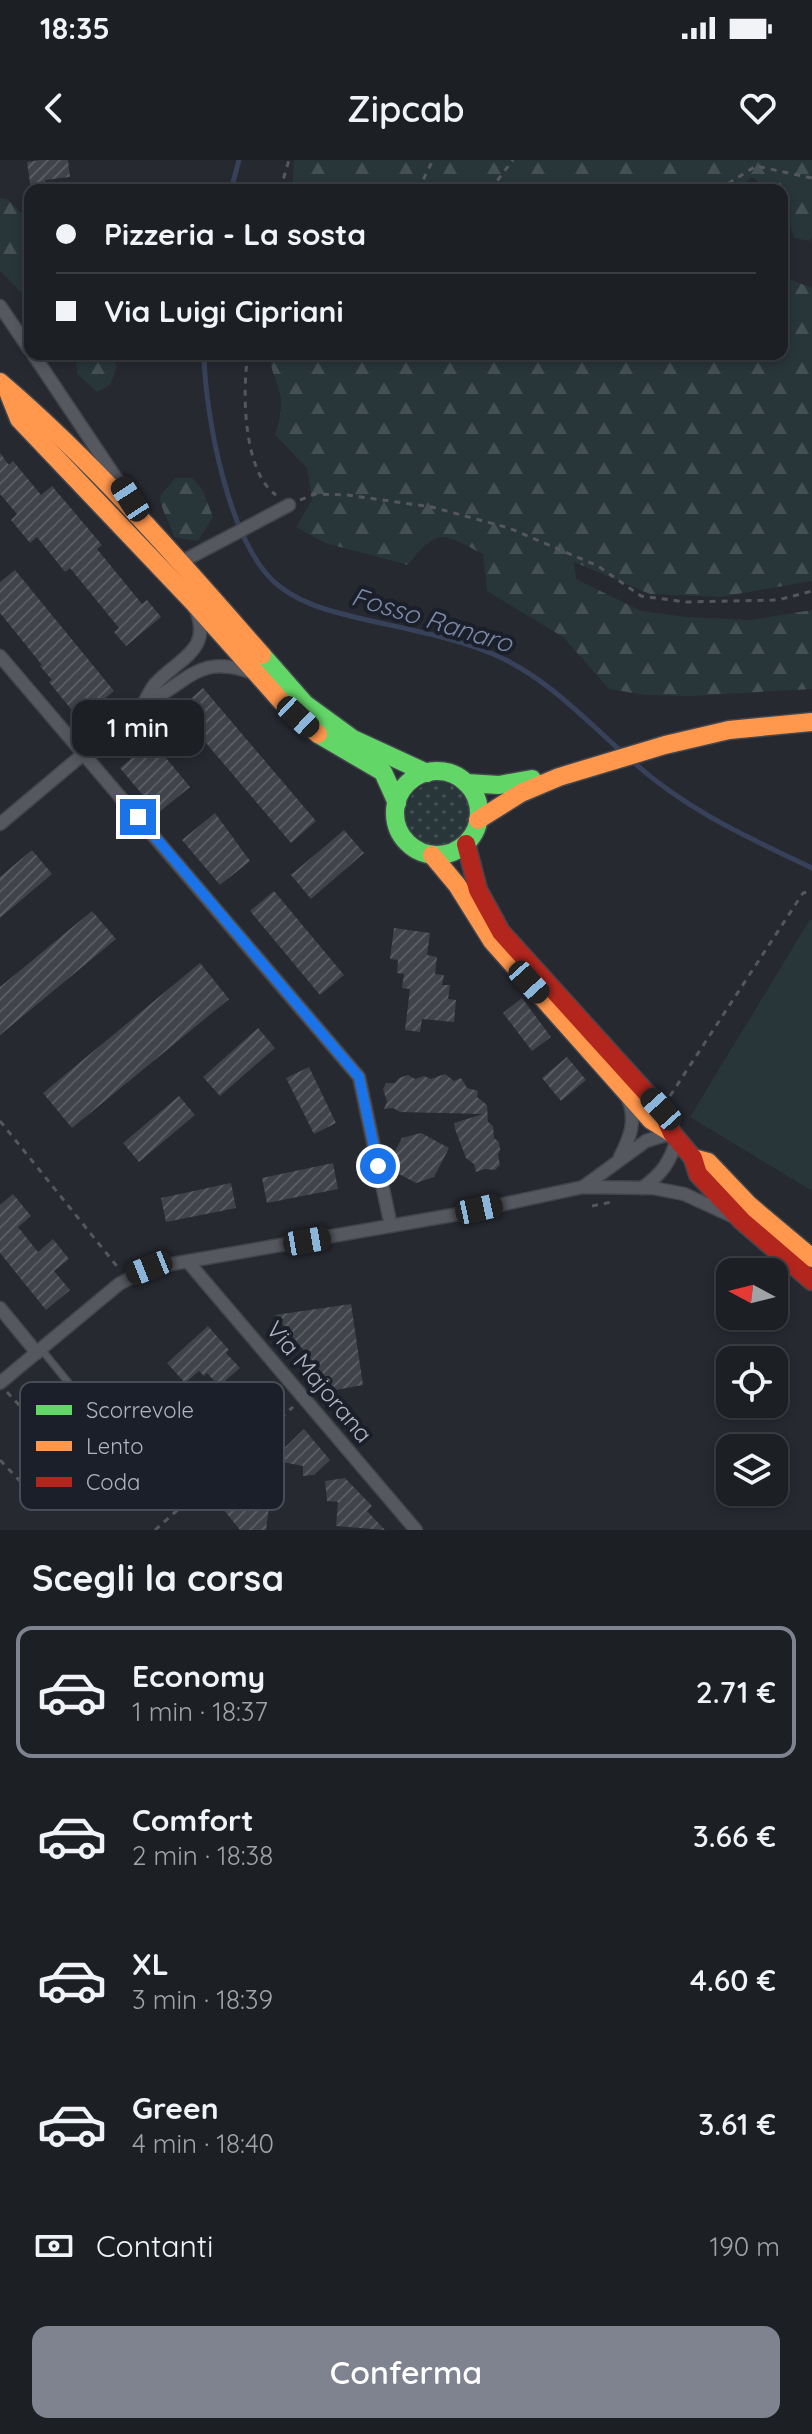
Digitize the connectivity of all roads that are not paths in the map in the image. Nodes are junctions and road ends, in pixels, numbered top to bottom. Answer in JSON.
{"nodes":[{"id":1,"x":0,"y":306,"type":"edge"},
{"id":2,"x":24,"y":342,"type":"edge"},
{"id":3,"x":36,"y":360,"type":"edge"},
{"id":4,"x":4,"y":387,"type":"edge"},
{"id":5,"x":289,"y":505,"type":"road end"},
{"id":6,"x":145,"y":522,"type":"junction"},
{"id":7,"x":181,"y":562,"type":"junction"},
{"id":8,"x":193,"y":602,"type":"junction"},
{"id":9,"x":0,"y":656,"type":"edge"},
{"id":10,"x":256,"y":674,"type":"junction"},
{"id":11,"x":143,"y":704,"type":"junction"},
{"id":12,"x":812,"y":722,"type":"edge"},
{"id":13,"x":84,"y":753,"type":"junction"},
{"id":14,"x":427,"y":773,"type":"junction"},
{"id":15,"x":559,"y":777,"type":"junction"},
{"id":16,"x":466,"y":783,"type":"junction"},
{"id":17,"x":397,"y":803,"type":"junction"},
{"id":18,"x":478,"y":820,"type":"junction"},
{"id":19,"x":0,"y":824,"type":"edge"},
{"id":20,"x":466,"y":844,"type":"junction"},
{"id":21,"x":432,"y":855,"type":"junction"},
{"id":22,"x":622,"y":1085,"type":"junction"},
{"id":23,"x":675,"y":1136,"type":"junction"},
{"id":24,"x":693,"y":1158,"type":"junction"},
{"id":25,"x":618,"y":1161,"type":"junction"},
{"id":26,"x":583,"y":1187,"type":"junction"},
{"id":27,"x":642,"y":1188,"type":"junction"},
{"id":28,"x":742,"y":1221,"type":"junction"},
{"id":29,"x":391,"y":1226,"type":"junction"},
{"id":30,"x":812,"y":1258,"type":"edge"},
{"id":31,"x":189,"y":1263,"type":"junction"},
{"id":32,"x":812,"y":1281,"type":"edge"},
{"id":33,"x":0,"y":1308,"type":"edge"},
{"id":34,"x":39,"y":1351,"type":"junction"},
{"id":35,"x":66,"y":1382,"type":"edge"},
{"id":36,"x":3,"y":1387,"type":"edge"},
{"id":37,"x":416,"y":1530,"type":"edge"}],
"edges":[{"from":1,"to":2,"type":"street"},
{"from":3,"to":6,"type":"street"},
{"from":4,"to":6,"type":"main road"},
{"from":4,"to":8,"type":"main road"},
{"from":5,"to":7,"type":"street"},
{"from":6,"to":7,"type":"main road"},
{"from":7,"to":14,"type":"main road"},
{"from":8,"to":10,"type":"main road"},
{"from":8,"to":11,"type":"street"},
{"from":9,"to":13,"type":"street"},
{"from":10,"to":11,"type":"street"},
{"from":10,"to":17,"type":"main road"},
{"from":11,"to":13,"type":"street"},
{"from":12,"to":15,"type":"main road"},
{"from":13,"to":19,"type":"street"},
{"from":13,"to":29,"type":"street"},
{"from":14,"to":16,"type":"main road"},
{"from":14,"to":17,"type":"main road"},
{"from":15,"to":16,"type":"main road"},
{"from":15,"to":18,"type":"main road"},
{"from":16,"to":18,"type":"main road"},
{"from":17,"to":21,"type":"main road"},
{"from":18,"to":20,"type":"main road"},
{"from":20,"to":21,"type":"main road"},
{"from":20,"to":23,"type":"main road"},
{"from":21,"to":22,"type":"main road"},
{"from":22,"to":23,"type":"main road"},
{"from":22,"to":25,"type":"street"},
{"from":23,"to":24,"type":"main road"},
{"from":23,"to":25,"type":"street"},
{"from":23,"to":27,"type":"street"},
{"from":24,"to":28,"type":"main road"},
{"from":24,"to":30,"type":"main road"},
{"from":25,"to":26,"type":"street"},
{"from":26,"to":27,"type":"street"},
{"from":26,"to":29,"type":"street"},
{"from":27,"to":28,"type":"street"},
{"from":28,"to":32,"type":"main road"},
{"from":29,"to":31,"type":"street"},
{"from":31,"to":34,"type":"street"},
{"from":31,"to":37,"type":"street","name":"Via Majorana"},
{"from":33,"to":34,"type":"street"},
{"from":34,"to":35,"type":"lane"},
{"from":34,"to":36,"type":"street"}]}
